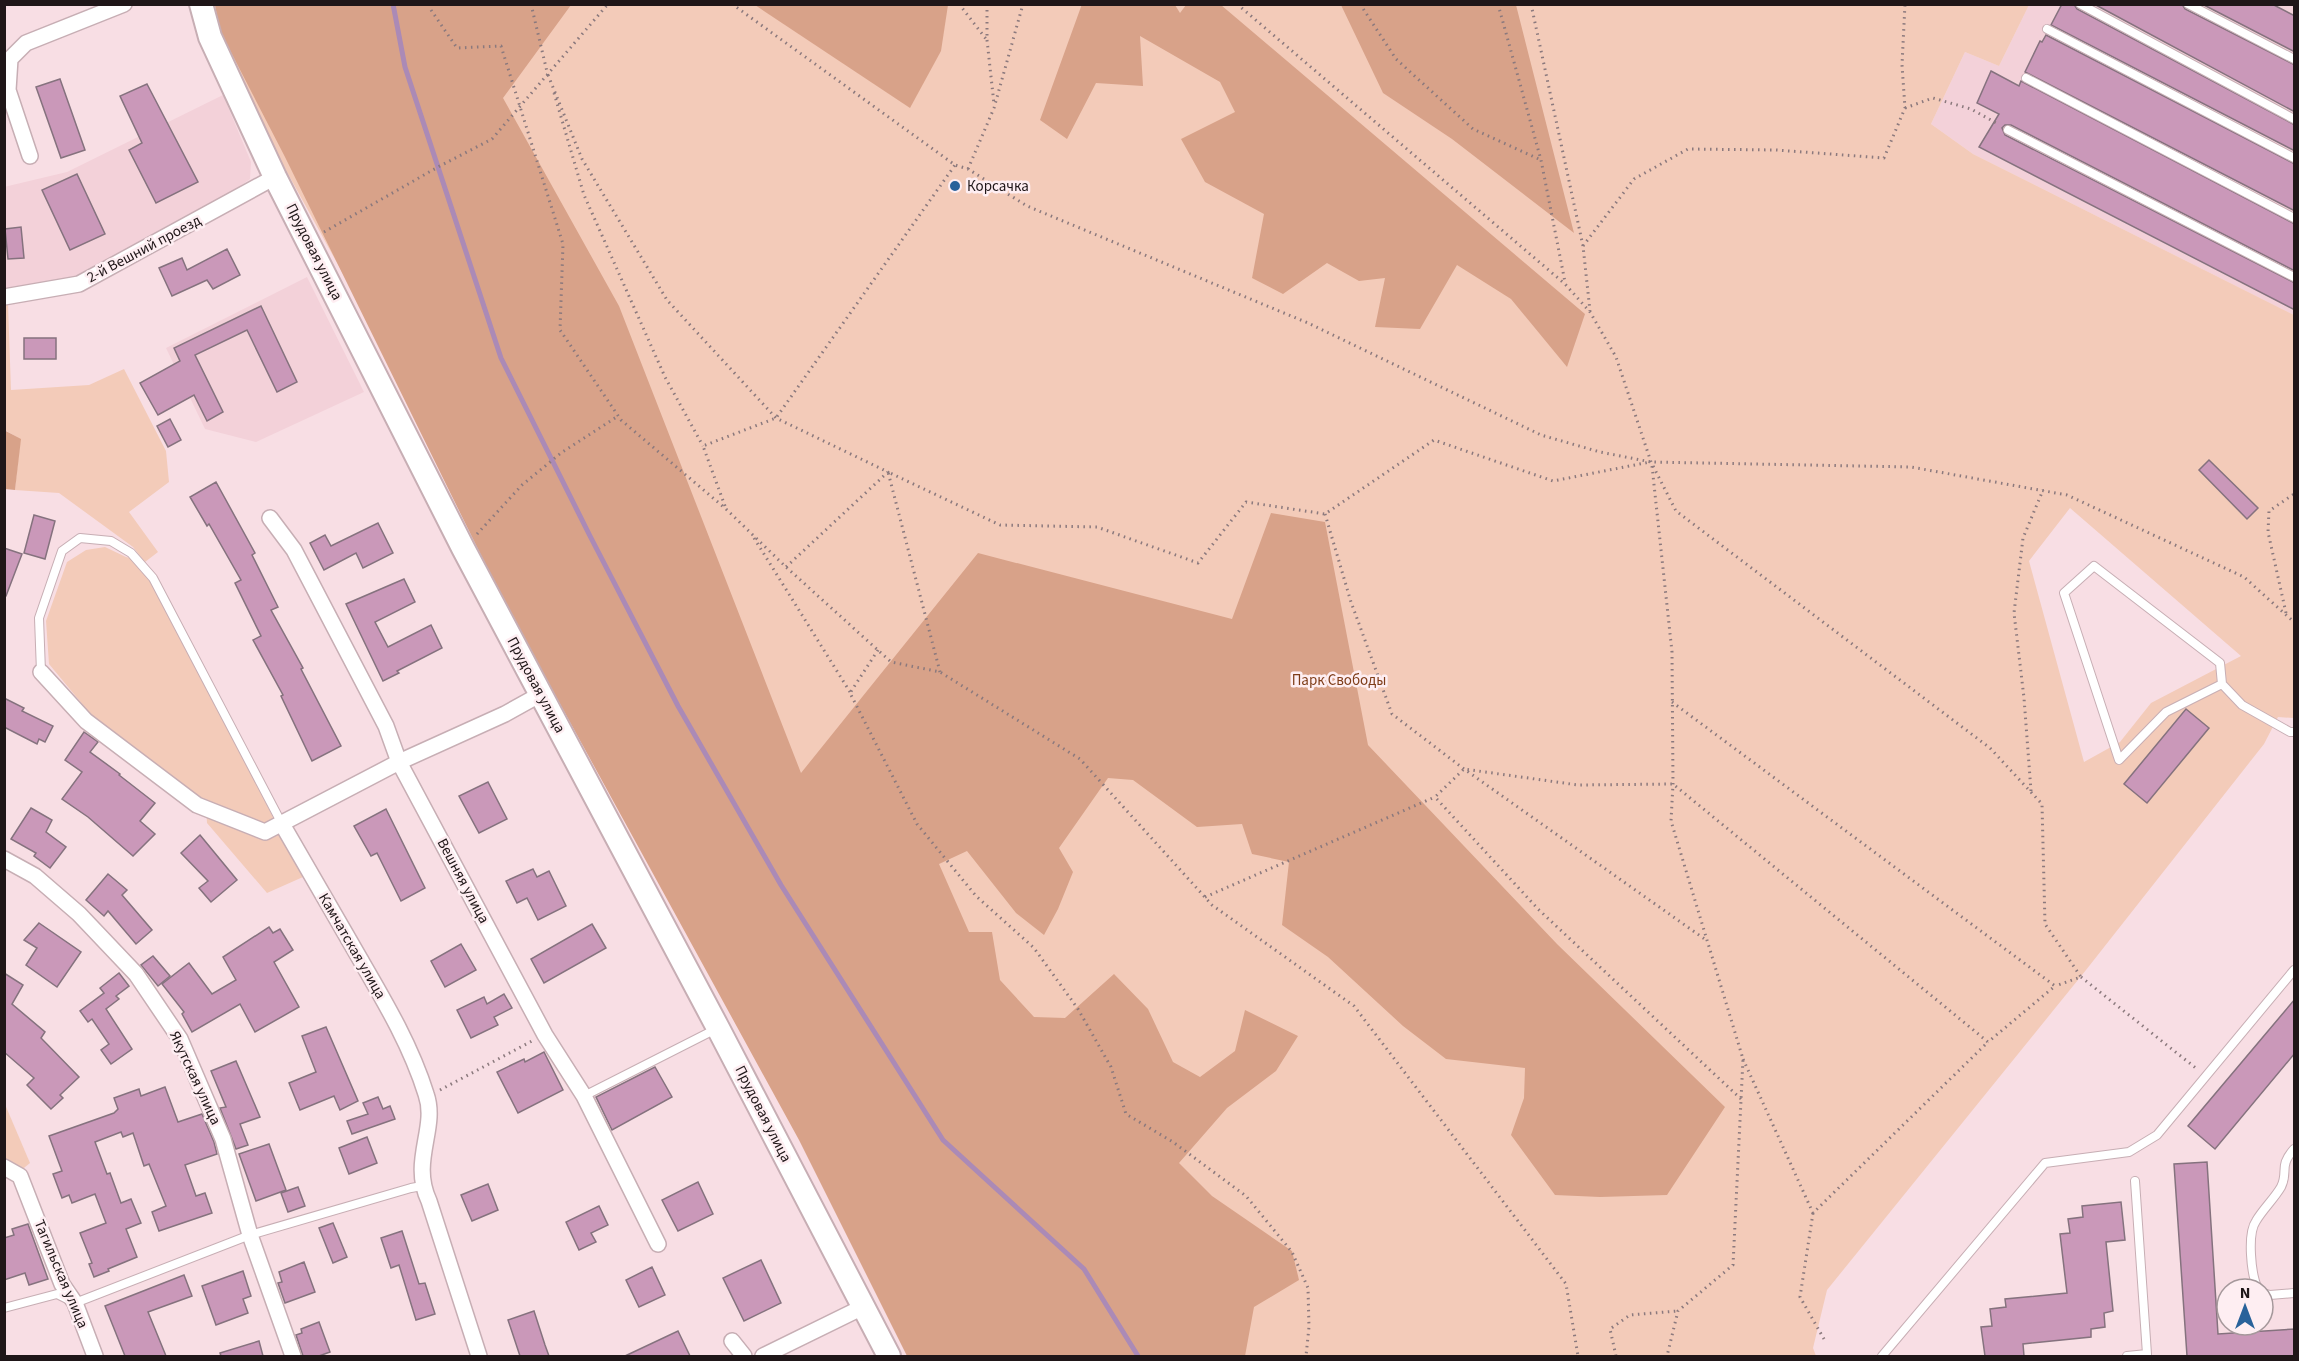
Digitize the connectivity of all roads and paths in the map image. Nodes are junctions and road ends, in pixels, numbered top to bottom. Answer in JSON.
{"nodes":[{"id":1,"x":124,"y":4,"type":"edge"},
{"id":2,"x":201,"y":4,"type":"edge"},
{"id":3,"x":431,"y":4,"type":"edge"},
{"id":4,"x":531,"y":4,"type":"edge"},
{"id":5,"x":608,"y":4,"type":"edge"},
{"id":6,"x":732,"y":4,"type":"edge"},
{"id":7,"x":959,"y":4,"type":"edge"},
{"id":8,"x":987,"y":4,"type":"edge"},
{"id":9,"x":1023,"y":4,"type":"edge"},
{"id":10,"x":1237,"y":4,"type":"edge"},
{"id":11,"x":1360,"y":4,"type":"edge"},
{"id":12,"x":1493,"y":4,"type":"edge"},
{"id":13,"x":1498,"y":4,"type":"edge"},
{"id":14,"x":1531,"y":4,"type":"edge"},
{"id":15,"x":1905,"y":4,"type":"edge"},
{"id":16,"x":2080,"y":4,"type":"edge"},
{"id":17,"x":2188,"y":4,"type":"edge"},
{"id":18,"x":1500,"y":10,"type":"junction"},
{"id":19,"x":2047,"y":29,"type":"dead end"},
{"id":20,"x":987,"y":40,"type":"junction"},
{"id":21,"x":2295,"y":59,"type":"edge"},
{"id":22,"x":548,"y":75,"type":"junction"},
{"id":23,"x":2026,"y":78,"type":"dead end"},
{"id":24,"x":520,"y":107,"type":"junction"},
{"id":25,"x":994,"y":108,"type":"junction"},
{"id":26,"x":1905,"y":108,"type":"junction"},
{"id":27,"x":2295,"y":119,"type":"edge"},
{"id":28,"x":2008,"y":130,"type":"joint"},
{"id":29,"x":30,"y":156,"type":"dead end"},
{"id":30,"x":2295,"y":158,"type":"edge"},
{"id":31,"x":1542,"y":160,"type":"junction"},
{"id":32,"x":955,"y":165,"type":"junction"},
{"id":33,"x":968,"y":170,"type":"junction"},
{"id":34,"x":275,"y":177,"type":"junction"},
{"id":35,"x":2295,"y":218,"type":"edge"},
{"id":36,"x":309,"y":241,"type":"junction"},
{"id":37,"x":1582,"y":246,"type":"junction"},
{"id":38,"x":2295,"y":277,"type":"edge"},
{"id":39,"x":1565,"y":284,"type":"junction"},
{"id":40,"x":4,"y":297,"type":"edge"},
{"id":41,"x":1590,"y":312,"type":"junction"},
{"id":42,"x":619,"y":416,"type":"junction"},
{"id":43,"x":776,"y":418,"type":"junction"},
{"id":44,"x":703,"y":446,"type":"junction"},
{"id":45,"x":1651,"y":462,"type":"junction"},
{"id":46,"x":888,"y":472,"type":"junction"},
{"id":47,"x":2043,"y":490,"type":"junction"},
{"id":48,"x":2295,"y":494,"type":"edge"},
{"id":49,"x":726,"y":508,"type":"junction"},
{"id":50,"x":1326,"y":514,"type":"junction"},
{"id":51,"x":270,"y":518,"type":"dead end"},
{"id":52,"x":751,"y":533,"type":"junction"},
{"id":53,"x":464,"y":548,"type":"junction"},
{"id":54,"x":786,"y":567,"type":"junction"},
{"id":55,"x":2287,"y":614,"type":"junction"},
{"id":56,"x":2295,"y":622,"type":"edge"},
{"id":57,"x":878,"y":650,"type":"junction"},
{"id":58,"x":41,"y":672,"type":"joint"},
{"id":59,"x":940,"y":672,"type":"junction"},
{"id":60,"x":2222,"y":684,"type":"junction"},
{"id":61,"x":850,"y":693,"type":"junction"},
{"id":62,"x":541,"y":694,"type":"junction"},
{"id":63,"x":1672,"y":702,"type":"junction"},
{"id":64,"x":2295,"y":732,"type":"edge"},
{"id":65,"x":399,"y":762,"type":"junction"},
{"id":66,"x":1464,"y":769,"type":"junction"},
{"id":67,"x":1673,"y":784,"type":"junction"},
{"id":68,"x":2032,"y":793,"type":"junction"},
{"id":69,"x":1435,"y":797,"type":"junction"},
{"id":70,"x":282,"y":824,"type":"junction"},
{"id":71,"x":4,"y":858,"type":"edge"},
{"id":72,"x":1205,"y":897,"type":"junction"},
{"id":73,"x":1707,"y":941,"type":"junction"},
{"id":74,"x":2295,"y":970,"type":"edge"},
{"id":75,"x":2081,"y":976,"type":"junction"},
{"id":76,"x":2055,"y":986,"type":"junction"},
{"id":77,"x":718,"y":1028,"type":"junction"},
{"id":78,"x":545,"y":1035,"type":"junction"},
{"id":79,"x":1988,"y":1042,"type":"junction"},
{"id":80,"x":1743,"y":1059,"type":"junction"},
{"id":81,"x":2206,"y":1077,"type":"junction"},
{"id":82,"x":427,"y":1096,"type":"junction"},
{"id":83,"x":584,"y":1096,"type":"junction"},
{"id":84,"x":1741,"y":1099,"type":"junction"},
{"id":85,"x":2295,"y":1149,"type":"edge"},
{"id":86,"x":4,"y":1167,"type":"edge"},
{"id":87,"x":2135,"y":1181,"type":"dead end"},
{"id":88,"x":422,"y":1186,"type":"junction"},
{"id":89,"x":1814,"y":1213,"type":"junction"},
{"id":90,"x":250,"y":1235,"type":"junction"},
{"id":91,"x":658,"y":1244,"type":"dead end"},
{"id":92,"x":2254,"y":1277,"type":"edge"},
{"id":93,"x":2295,"y":1293,"type":"edge"},
{"id":94,"x":2275,"y":1295,"type":"edge"},
{"id":95,"x":75,"y":1303,"type":"junction"},
{"id":96,"x":863,"y":1307,"type":"junction"},
{"id":97,"x":4,"y":1308,"type":"edge"},
{"id":98,"x":1678,"y":1311,"type":"junction"},
{"id":99,"x":1824,"y":1339,"type":"dead end"},
{"id":100,"x":732,"y":1341,"type":"dead end"},
{"id":101,"x":95,"y":1356,"type":"edge"},
{"id":102,"x":292,"y":1356,"type":"edge"},
{"id":103,"x":479,"y":1356,"type":"edge"},
{"id":104,"x":744,"y":1356,"type":"edge"},
{"id":105,"x":764,"y":1356,"type":"edge"},
{"id":106,"x":889,"y":1356,"type":"edge"},
{"id":107,"x":1306,"y":1356,"type":"edge"},
{"id":108,"x":1578,"y":1356,"type":"edge"},
{"id":109,"x":1616,"y":1356,"type":"edge"},
{"id":110,"x":1667,"y":1356,"type":"edge"},
{"id":111,"x":1882,"y":1356,"type":"edge"},
{"id":112,"x":2127,"y":1356,"type":"edge"}],
"edges":[{"from":1,"to":29,"type":"street"},
{"from":2,"to":34,"type":"main road","name":"Прудовая улица"},
{"from":3,"to":24,"type":"path"},
{"from":4,"to":22,"type":"path"},
{"from":5,"to":22,"type":"path"},
{"from":6,"to":32,"type":"path"},
{"from":7,"to":20,"type":"path"},
{"from":8,"to":20,"type":"path"},
{"from":9,"to":25,"type":"path"},
{"from":10,"to":39,"type":"path"},
{"from":11,"to":31,"type":"path"},
{"from":12,"to":18,"type":"path"},
{"from":13,"to":18,"type":"path"},
{"from":14,"to":37,"type":"path"},
{"from":15,"to":26,"type":"path"},
{"from":16,"to":27,"type":"lane"},
{"from":17,"to":21,"type":"lane"},
{"from":18,"to":31,"type":"path"},
{"from":19,"to":30,"type":"lane"},
{"from":20,"to":25,"type":"path"},
{"from":22,"to":24,"type":"path"},
{"from":22,"to":43,"type":"path"},
{"from":22,"to":44,"type":"path"},
{"from":23,"to":35,"type":"lane"},
{"from":24,"to":36,"type":"path"},
{"from":24,"to":42,"type":"path"},
{"from":25,"to":33,"type":"path"},
{"from":26,"to":28,"type":"path"},
{"from":26,"to":37,"type":"path"},
{"from":28,"to":38,"type":"lane"},
{"from":31,"to":39,"type":"path"},
{"from":32,"to":33,"type":"path"},
{"from":32,"to":43,"type":"path"},
{"from":33,"to":45,"type":"path"},
{"from":34,"to":36,"type":"main road","name":"Прудовая улица"},
{"from":34,"to":40,"type":"street","name":"2-й Вешний проезд"},
{"from":36,"to":53,"type":"main road","name":"Прудовая улица"},
{"from":37,"to":41,"type":"path"},
{"from":39,"to":41,"type":"path"},
{"from":41,"to":45,"type":"path"},
{"from":42,"to":49,"type":"path"},
{"from":42,"to":53,"type":"path"},
{"from":43,"to":44,"type":"path"},
{"from":43,"to":46,"type":"path"},
{"from":44,"to":49,"type":"path"},
{"from":45,"to":47,"type":"path"},
{"from":45,"to":50,"type":"path"},
{"from":45,"to":63,"type":"path"},
{"from":45,"to":68,"type":"path"},
{"from":46,"to":50,"type":"path"},
{"from":46,"to":54,"type":"path"},
{"from":46,"to":59,"type":"path"},
{"from":47,"to":55,"type":"path"},
{"from":47,"to":68,"type":"path"},
{"from":48,"to":55,"type":"path"},
{"from":49,"to":52,"type":"path"},
{"from":50,"to":66,"type":"path"},
{"from":51,"to":65,"type":"street","name":"Вешняя улица"},
{"from":52,"to":54,"type":"path"},
{"from":52,"to":61,"type":"path"},
{"from":53,"to":62,"type":"main road","name":"Прудовая улица"},
{"from":54,"to":57,"type":"path"},
{"from":55,"to":56,"type":"path"},
{"from":57,"to":59,"type":"path"},
{"from":57,"to":61,"type":"path"},
{"from":58,"to":70,"type":"street"},
{"from":58,"to":70,"type":"lane"},
{"from":59,"to":72,"type":"path"},
{"from":60,"to":60,"type":"lane"},
{"from":60,"to":64,"type":"lane"},
{"from":61,"to":107,"type":"path"},
{"from":62,"to":65,"type":"street"},
{"from":62,"to":77,"type":"main road","name":"Прудовая улица"},
{"from":63,"to":67,"type":"path"},
{"from":63,"to":76,"type":"path"},
{"from":65,"to":70,"type":"street"},
{"from":65,"to":78,"type":"street","name":"Вешняя улица"},
{"from":66,"to":67,"type":"path"},
{"from":66,"to":69,"type":"path"},
{"from":66,"to":73,"type":"path"},
{"from":67,"to":73,"type":"path"},
{"from":67,"to":79,"type":"path"},
{"from":68,"to":75,"type":"path"},
{"from":69,"to":72,"type":"path"},
{"from":69,"to":84,"type":"path"},
{"from":70,"to":82,"type":"street","name":"Камчатская улица"},
{"from":71,"to":90,"type":"street","name":"Якутская улица"},
{"from":72,"to":108,"type":"path"},
{"from":73,"to":80,"type":"path"},
{"from":74,"to":81,"type":"lane"},
{"from":75,"to":76,"type":"path"},
{"from":75,"to":81,"type":"path"},
{"from":76,"to":79,"type":"path"},
{"from":77,"to":83,"type":"lane"},
{"from":77,"to":96,"type":"main road","name":"Прудовая улица"},
{"from":78,"to":82,"type":"path"},
{"from":78,"to":83,"type":"street","name":"Вешняя улица"},
{"from":79,"to":89,"type":"path"},
{"from":80,"to":84,"type":"path"},
{"from":80,"to":89,"type":"path"},
{"from":81,"to":111,"type":"lane"},
{"from":82,"to":88,"type":"street","name":"Камчатская улица"},
{"from":83,"to":91,"type":"street","name":"Вешняя улица"},
{"from":84,"to":98,"type":"path"},
{"from":85,"to":92,"type":"lane"},
{"from":86,"to":95,"type":"street","name":"Тагильская улица"},
{"from":87,"to":112,"type":"lane"},
{"from":88,"to":90,"type":"lane"},
{"from":88,"to":103,"type":"street","name":"Камчатская улица"},
{"from":89,"to":99,"type":"path"},
{"from":90,"to":95,"type":"lane"},
{"from":90,"to":102,"type":"street","name":"Якутская улица"},
{"from":93,"to":94,"type":"lane"},
{"from":95,"to":97,"type":"lane"},
{"from":95,"to":101,"type":"street","name":"Тагильская улица"},
{"from":96,"to":105,"type":"street"},
{"from":96,"to":106,"type":"main road","name":"Прудовая улица"},
{"from":98,"to":109,"type":"path"},
{"from":98,"to":110,"type":"path"},
{"from":100,"to":104,"type":"street"}]}
